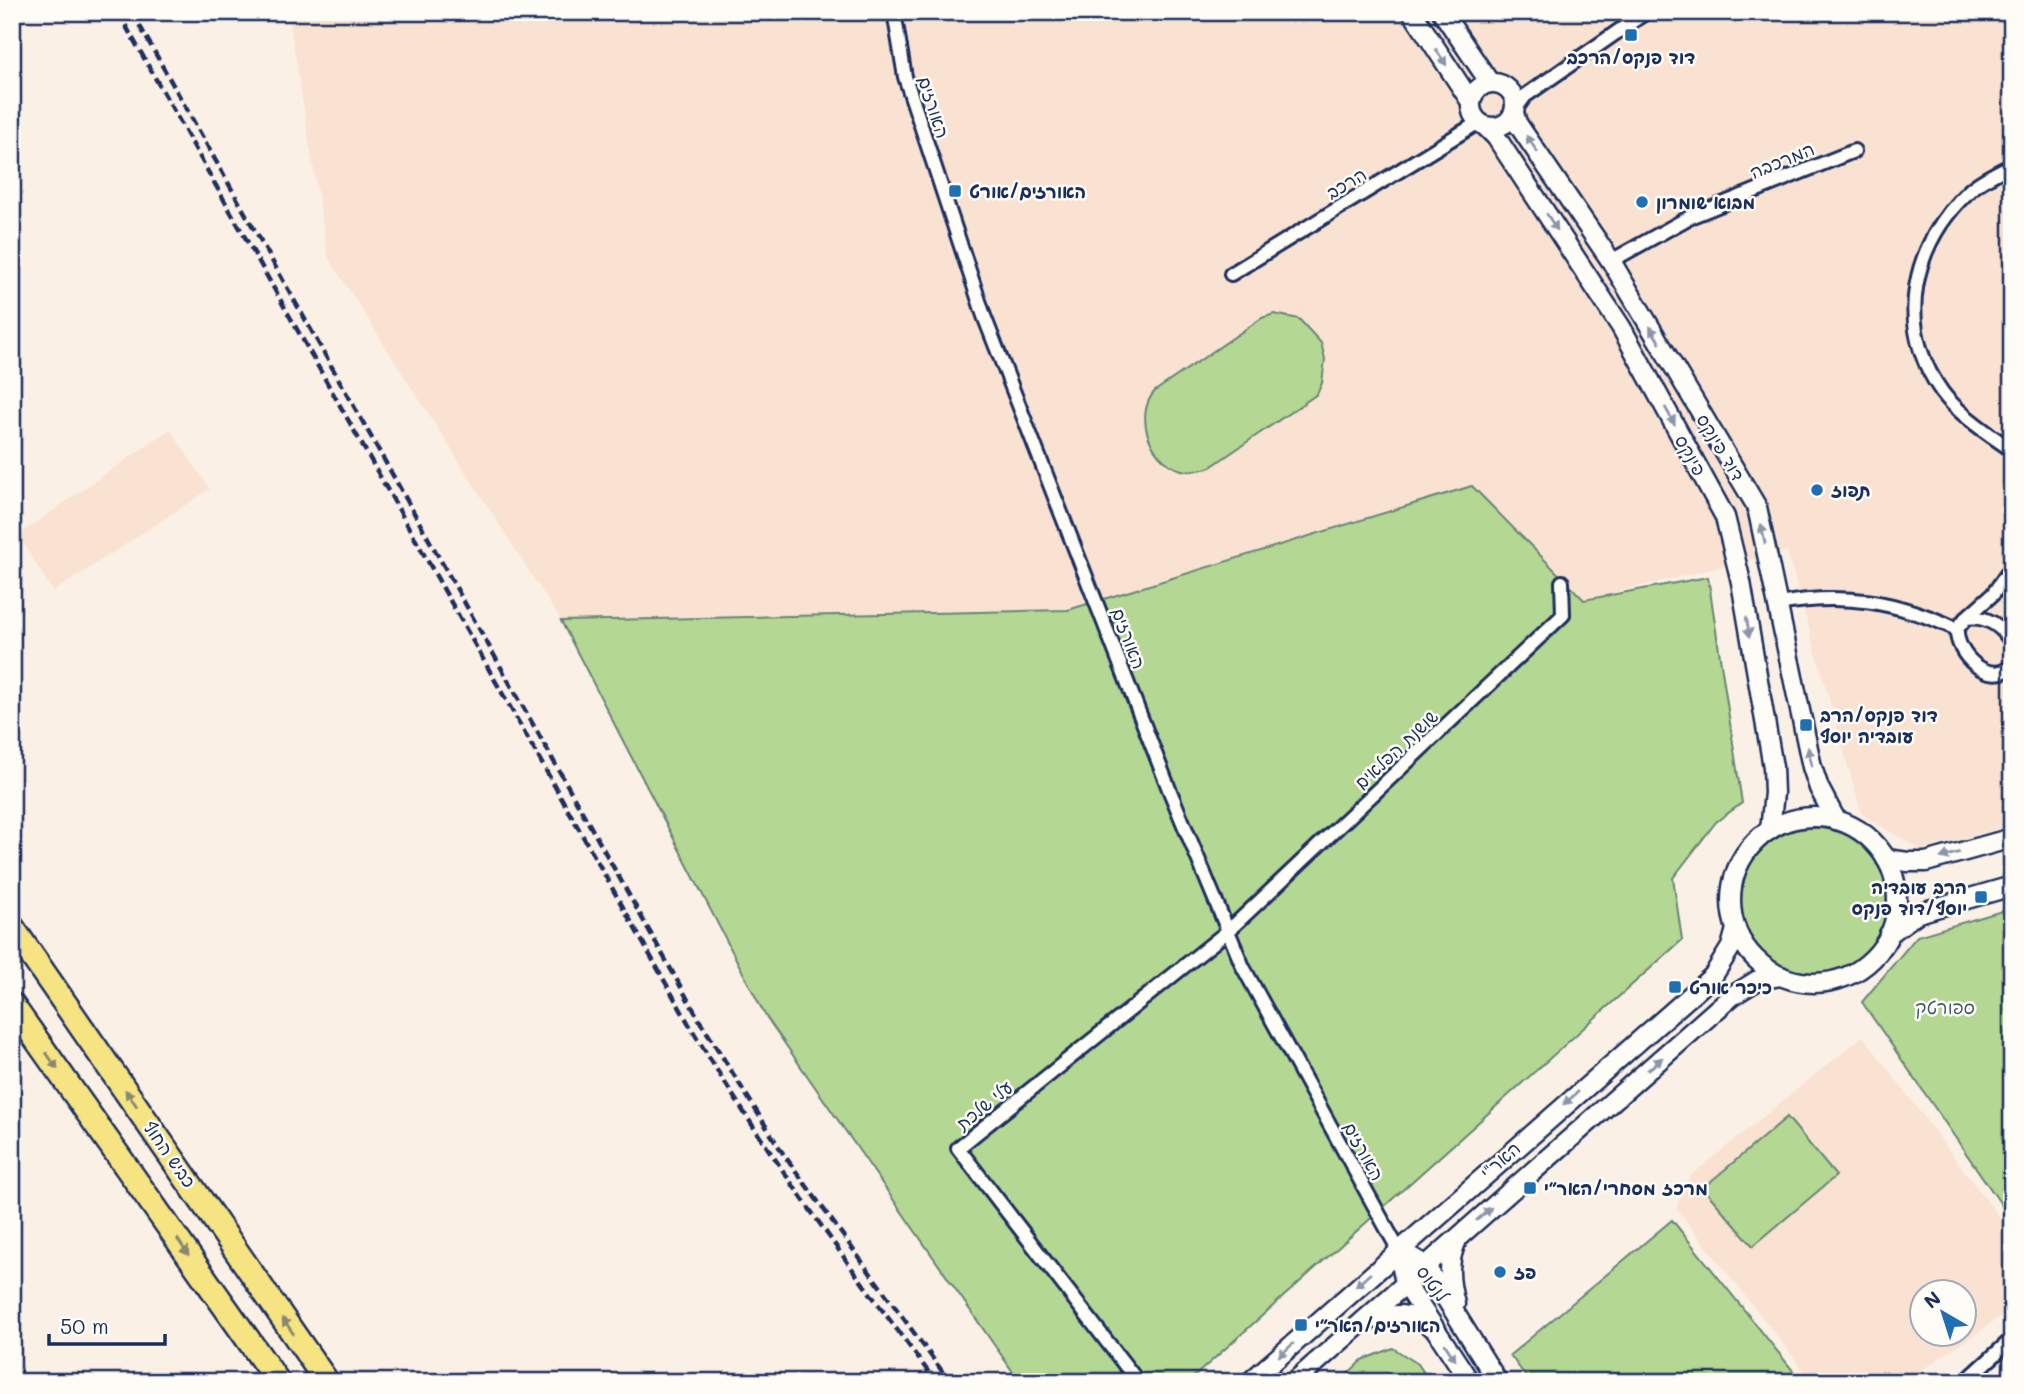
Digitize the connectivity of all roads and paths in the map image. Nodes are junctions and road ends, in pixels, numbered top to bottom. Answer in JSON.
{"nodes":[{"id":1,"x":894,"y":12,"type":"edge"},
{"id":2,"x":1412,"y":12,"type":"edge"},
{"id":3,"x":1443,"y":12,"type":"edge"},
{"id":4,"x":1646,"y":12,"type":"edge"},
{"id":5,"x":1490,"y":83,"type":"junction"},
{"id":6,"x":1471,"y":102,"type":"junction"},
{"id":7,"x":1515,"y":111,"type":"junction"},
{"id":8,"x":1482,"y":124,"type":"junction"},
{"id":9,"x":1854,"y":151,"type":"dead end"},
{"id":10,"x":2012,"y":165,"type":"edge"},
{"id":11,"x":1611,"y":261,"type":"junction"},
{"id":12,"x":1231,"y":274,"type":"dead end"},
{"id":13,"x":2012,"y":450,"type":"edge"},
{"id":14,"x":2012,"y":566,"type":"edge"},
{"id":15,"x":1562,"y":582,"type":"dead end"},
{"id":16,"x":1778,"y":604,"type":"junction"},
{"id":17,"x":1960,"y":625,"type":"junction"},
{"id":18,"x":2012,"y":643,"type":"edge"},
{"id":19,"x":2012,"y":667,"type":"edge"},
{"id":20,"x":1836,"y":820,"type":"junction"},
{"id":21,"x":1770,"y":830,"type":"junction"},
{"id":22,"x":2012,"y":838,"type":"edge"},
{"id":23,"x":1886,"y":859,"type":"junction"},
{"id":24,"x":2012,"y":886,"type":"edge"},
{"id":25,"x":12,"y":927,"type":"edge"},
{"id":26,"x":1736,"y":929,"type":"junction"},
{"id":27,"x":1228,"y":931,"type":"junction"},
{"id":28,"x":1889,"y":934,"type":"junction"},
{"id":29,"x":1781,"y":976,"type":"junction"},
{"id":30,"x":12,"y":1005,"type":"edge"},
{"id":31,"x":1458,"y":1236,"type":"junction"},
{"id":32,"x":1398,"y":1249,"type":"junction"},
{"id":33,"x":1425,"y":1265,"type":"junction"},
{"id":34,"x":1405,"y":1283,"type":"junction"},
{"id":35,"x":1458,"y":1318,"type":"junction"},
{"id":36,"x":1360,"y":1323,"type":"junction"},
{"id":37,"x":1434,"y":1328,"type":"junction"},
{"id":38,"x":2012,"y":1339,"type":"edge"},
{"id":39,"x":278,"y":1382,"type":"edge"},
{"id":40,"x":327,"y":1382,"type":"edge"},
{"id":41,"x":1138,"y":1382,"type":"edge"},
{"id":42,"x":1250,"y":1382,"type":"edge"},
{"id":43,"x":1294,"y":1382,"type":"edge"},
{"id":44,"x":1470,"y":1382,"type":"edge"},
{"id":45,"x":1498,"y":1382,"type":"edge"},
{"id":46,"x":1965,"y":1382,"type":"edge"}],
"edges":[{"from":1,"to":27,"type":"street","name":"האורזים"},
{"from":2,"to":6,"type":"main road","one_way":true},
{"from":3,"to":5,"type":"main road"},
{"from":4,"to":7,"type":"street"},
{"from":5,"to":6,"type":"main road"},
{"from":5,"to":7,"type":"main road"},
{"from":6,"to":8,"type":"main road"},
{"from":7,"to":8,"type":"main road"},
{"from":11,"to":7,"type":"main road","name":"דוד פינקס","one_way":true},
{"from":8,"to":12,"type":"street","name":"הרכב"},
{"from":8,"to":21,"type":"main road","name":"פינקס","one_way":true},
{"from":9,"to":11,"type":"street","name":"המרכבה"},
{"from":10,"to":13,"type":"street"},
{"from":16,"to":11,"type":"main road","name":"דוד פינקס","one_way":true},
{"from":14,"to":17,"type":"street"},
{"from":15,"to":27,"type":"street","name":"שושנת הפלאים"},
{"from":16,"to":17,"type":"street"},
{"from":20,"to":16,"type":"main road","name":"דוד פינקס","one_way":true},
{"from":17,"to":18,"type":"street"},
{"from":17,"to":19,"type":"street"},
{"from":20,"to":21,"type":"main road"},
{"from":20,"to":23,"type":"main road"},
{"from":21,"to":26,"type":"main road"},
{"from":22,"to":23,"type":"main road","one_way":true},
{"from":23,"to":28,"type":"main road"},
{"from":24,"to":28,"type":"main road"},
{"from":40,"to":25,"type":"highway","name":"כביש החוף","one_way":true},
{"from":26,"to":29,"type":"main road"},
{"from":26,"to":32,"type":"main road","name":"האר\"י","one_way":true},
{"from":27,"to":32,"type":"street","name":"האורזים"},
{"from":27,"to":41,"type":"street","name":"עלי שלכת"},
{"from":28,"to":29,"type":"main road"},
{"from":31,"to":29,"type":"main road","name":"האר\"י","one_way":true},
{"from":30,"to":39,"type":"highway","one_way":true},
{"from":31,"to":33,"type":"main road","name":"האר\"י"},
{"from":31,"to":35,"type":"main road"},
{"from":32,"to":33,"type":"main road","name":"לנטוס"},
{"from":32,"to":34,"type":"main road","name":"לנטוס"},
{"from":32,"to":42,"type":"main road","name":"האר\"י","one_way":true},
{"from":33,"to":34,"type":"main road","name":"האר\"י"},
{"from":33,"to":35,"type":"main road","name":"לנטוס"},
{"from":34,"to":36,"type":"main road","name":"האר\"י"},
{"from":34,"to":37,"type":"main road","name":"לנטוס"},
{"from":35,"to":45,"type":"main road","name":"לנטוס"},
{"from":36,"to":37,"type":"main road"},
{"from":36,"to":43,"type":"main road","name":"האר\"י"},
{"from":37,"to":44,"type":"main road","name":"לנטוס","one_way":true},
{"from":38,"to":46,"type":"street"}]}
